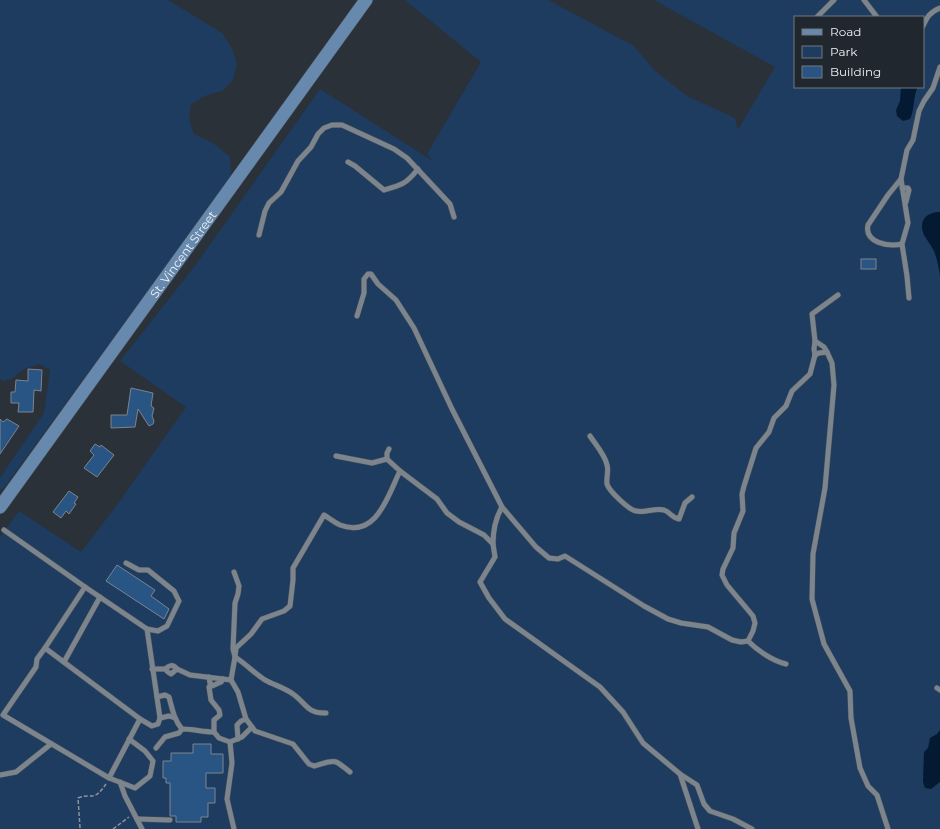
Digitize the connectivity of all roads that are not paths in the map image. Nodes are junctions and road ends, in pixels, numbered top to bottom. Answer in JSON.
{"nodes":[{"id":1,"x":366,"y":0,"type":"edge"},
{"id":2,"x":834,"y":0,"type":"edge"},
{"id":3,"x":864,"y":0,"type":"edge"},
{"id":4,"x":940,"y":8,"type":"edge"},
{"id":5,"x":818,"y":16,"type":"edge"},
{"id":6,"x":876,"y":16,"type":"edge"},
{"id":7,"x":924,"y":24,"type":"edge"},
{"id":8,"x":940,"y":67,"type":"edge"},
{"id":9,"x":939,"y":75,"type":"edge"},
{"id":10,"x":348,"y":162,"type":"dead end"},
{"id":11,"x":418,"y":169,"type":"junction"},
{"id":12,"x":901,"y":179,"type":"junction"},
{"id":13,"x":454,"y":217,"type":"dead end"},
{"id":14,"x":259,"y":235,"type":"dead end"},
{"id":15,"x":902,"y":244,"type":"junction"},
{"id":16,"x":838,"y":295,"type":"dead end"},
{"id":17,"x":908,"y":298,"type":"dead end"},
{"id":18,"x":358,"y":316,"type":"dead end"},
{"id":19,"x":815,"y":341,"type":"junction"},
{"id":20,"x":827,"y":352,"type":"junction"},
{"id":21,"x":815,"y":355,"type":"junction"},
{"id":22,"x":590,"y":436,"type":"dead end"},
{"id":23,"x":389,"y":449,"type":"dead end"},
{"id":24,"x":336,"y":456,"type":"dead end"},
{"id":25,"x":387,"y":459,"type":"junction"},
{"id":26,"x":400,"y":471,"type":"junction"},
{"id":27,"x":692,"y":497,"type":"dead end"},
{"id":28,"x":502,"y":506,"type":"junction"},
{"id":29,"x":0,"y":507,"type":"edge"},
{"id":30,"x":4,"y":530,"type":"dead end"},
{"id":31,"x":493,"y":544,"type":"junction"},
{"id":32,"x":126,"y":564,"type":"dead end"},
{"id":33,"x":234,"y":572,"type":"dead end"},
{"id":34,"x":85,"y":587,"type":"junction"},
{"id":35,"x":100,"y":597,"type":"junction"},
{"id":36,"x":147,"y":629,"type":"junction"},
{"id":37,"x":748,"y":642,"type":"junction"},
{"id":38,"x":45,"y":648,"type":"junction"},
{"id":39,"x":235,"y":657,"type":"junction"},
{"id":40,"x":64,"y":662,"type":"junction"},
{"id":41,"x":786,"y":664,"type":"dead end"},
{"id":42,"x":152,"y":669,"type":"junction"},
{"id":43,"x":209,"y":677,"type":"junction"},
{"id":44,"x":223,"y":679,"type":"junction"},
{"id":45,"x":231,"y":680,"type":"junction"},
{"id":46,"x":211,"y":684,"type":"junction"},
{"id":47,"x":157,"y":697,"type":"junction"},
{"id":48,"x":326,"y":713,"type":"dead end"},
{"id":49,"x":160,"y":718,"type":"junction"},
{"id":50,"x":175,"y":718,"type":"junction"},
{"id":51,"x":140,"y":719,"type":"junction"},
{"id":52,"x":246,"y":719,"type":"junction"},
{"id":53,"x":252,"y":727,"type":"junction"},
{"id":54,"x":182,"y":729,"type":"junction"},
{"id":55,"x":214,"y":732,"type":"junction"},
{"id":56,"x":130,"y":739,"type":"junction"},
{"id":57,"x":238,"y":739,"type":"junction"},
{"id":58,"x":230,"y":742,"type":"junction"},
{"id":59,"x":51,"y":744,"type":"junction"},
{"id":60,"x":156,"y":748,"type":"dead end"},
{"id":61,"x":350,"y":772,"type":"dead end"},
{"id":62,"x":680,"y":774,"type":"junction"},
{"id":63,"x":0,"y":775,"type":"edge"},
{"id":64,"x":109,"y":778,"type":"junction"},
{"id":65,"x":120,"y":782,"type":"junction"},
{"id":66,"x":137,"y":819,"type":"junction"},
{"id":67,"x":170,"y":820,"type":"dead end"},
{"id":68,"x":142,"y":829,"type":"edge"},
{"id":69,"x":234,"y":829,"type":"edge"},
{"id":70,"x":698,"y":829,"type":"edge"},
{"id":71,"x":752,"y":829,"type":"edge"},
{"id":72,"x":883,"y":829,"type":"edge"},
{"id":73,"x":887,"y":829,"type":"edge"}],
"edges":[{"from":1,"to":29,"type":"main road","name":"St. Vincent Street"},
{"from":2,"to":5,"type":"lane"},
{"from":3,"to":6,"type":"lane"},
{"from":4,"to":7,"type":"lane"},
{"from":8,"to":9,"type":"lane"},
{"from":9,"to":12,"type":"lane"},
{"from":10,"to":11,"type":"lane"},
{"from":11,"to":13,"type":"lane"},
{"from":11,"to":14,"type":"lane"},
{"from":12,"to":15,"type":"lane"},
{"from":12,"to":15,"type":"lane"},
{"from":15,"to":17,"type":"lane"},
{"from":16,"to":19,"type":"lane"},
{"from":18,"to":28,"type":"lane"},
{"from":19,"to":20,"type":"lane"},
{"from":19,"to":21,"type":"lane"},
{"from":20,"to":21,"type":"lane"},
{"from":20,"to":73,"type":"lane"},
{"from":21,"to":37,"type":"lane"},
{"from":22,"to":27,"type":"lane"},
{"from":23,"to":25,"type":"lane"},
{"from":24,"to":25,"type":"lane"},
{"from":25,"to":26,"type":"lane"},
{"from":26,"to":31,"type":"lane"},
{"from":26,"to":39,"type":"lane"},
{"from":28,"to":31,"type":"lane"},
{"from":28,"to":37,"type":"lane"},
{"from":30,"to":34,"type":"lane"},
{"from":31,"to":62,"type":"lane"},
{"from":32,"to":36,"type":"lane"},
{"from":33,"to":39,"type":"lane"},
{"from":34,"to":35,"type":"lane"},
{"from":34,"to":38,"type":"lane"},
{"from":35,"to":36,"type":"lane"},
{"from":35,"to":40,"type":"lane"},
{"from":36,"to":42,"type":"lane"},
{"from":37,"to":41,"type":"lane"},
{"from":38,"to":40,"type":"lane"},
{"from":38,"to":59,"type":"lane"},
{"from":39,"to":45,"type":"lane"},
{"from":39,"to":48,"type":"lane"},
{"from":40,"to":51,"type":"lane"},
{"from":42,"to":43,"type":"lane"},
{"from":42,"to":47,"type":"lane"},
{"from":43,"to":44,"type":"lane"},
{"from":43,"to":46,"type":"lane"},
{"from":44,"to":45,"type":"lane"},
{"from":44,"to":46,"type":"lane"},
{"from":45,"to":52,"type":"lane"},
{"from":46,"to":55,"type":"lane"},
{"from":47,"to":49,"type":"lane"},
{"from":47,"to":50,"type":"lane"},
{"from":49,"to":50,"type":"lane"},
{"from":49,"to":51,"type":"lane"},
{"from":50,"to":54,"type":"lane"},
{"from":51,"to":56,"type":"lane"},
{"from":52,"to":53,"type":"lane"},
{"from":52,"to":57,"type":"lane"},
{"from":53,"to":57,"type":"lane"},
{"from":53,"to":61,"type":"lane"},
{"from":54,"to":55,"type":"lane"},
{"from":54,"to":60,"type":"lane"},
{"from":55,"to":58,"type":"lane"},
{"from":56,"to":64,"type":"lane"},
{"from":56,"to":65,"type":"lane"},
{"from":57,"to":58,"type":"lane"},
{"from":58,"to":69,"type":"lane"},
{"from":59,"to":63,"type":"lane"},
{"from":59,"to":64,"type":"lane"},
{"from":62,"to":70,"type":"lane"},
{"from":62,"to":71,"type":"lane"},
{"from":64,"to":65,"type":"lane"},
{"from":65,"to":66,"type":"lane"},
{"from":66,"to":67,"type":"lane"},
{"from":66,"to":68,"type":"lane"},
{"from":72,"to":73,"type":"lane"}]}
